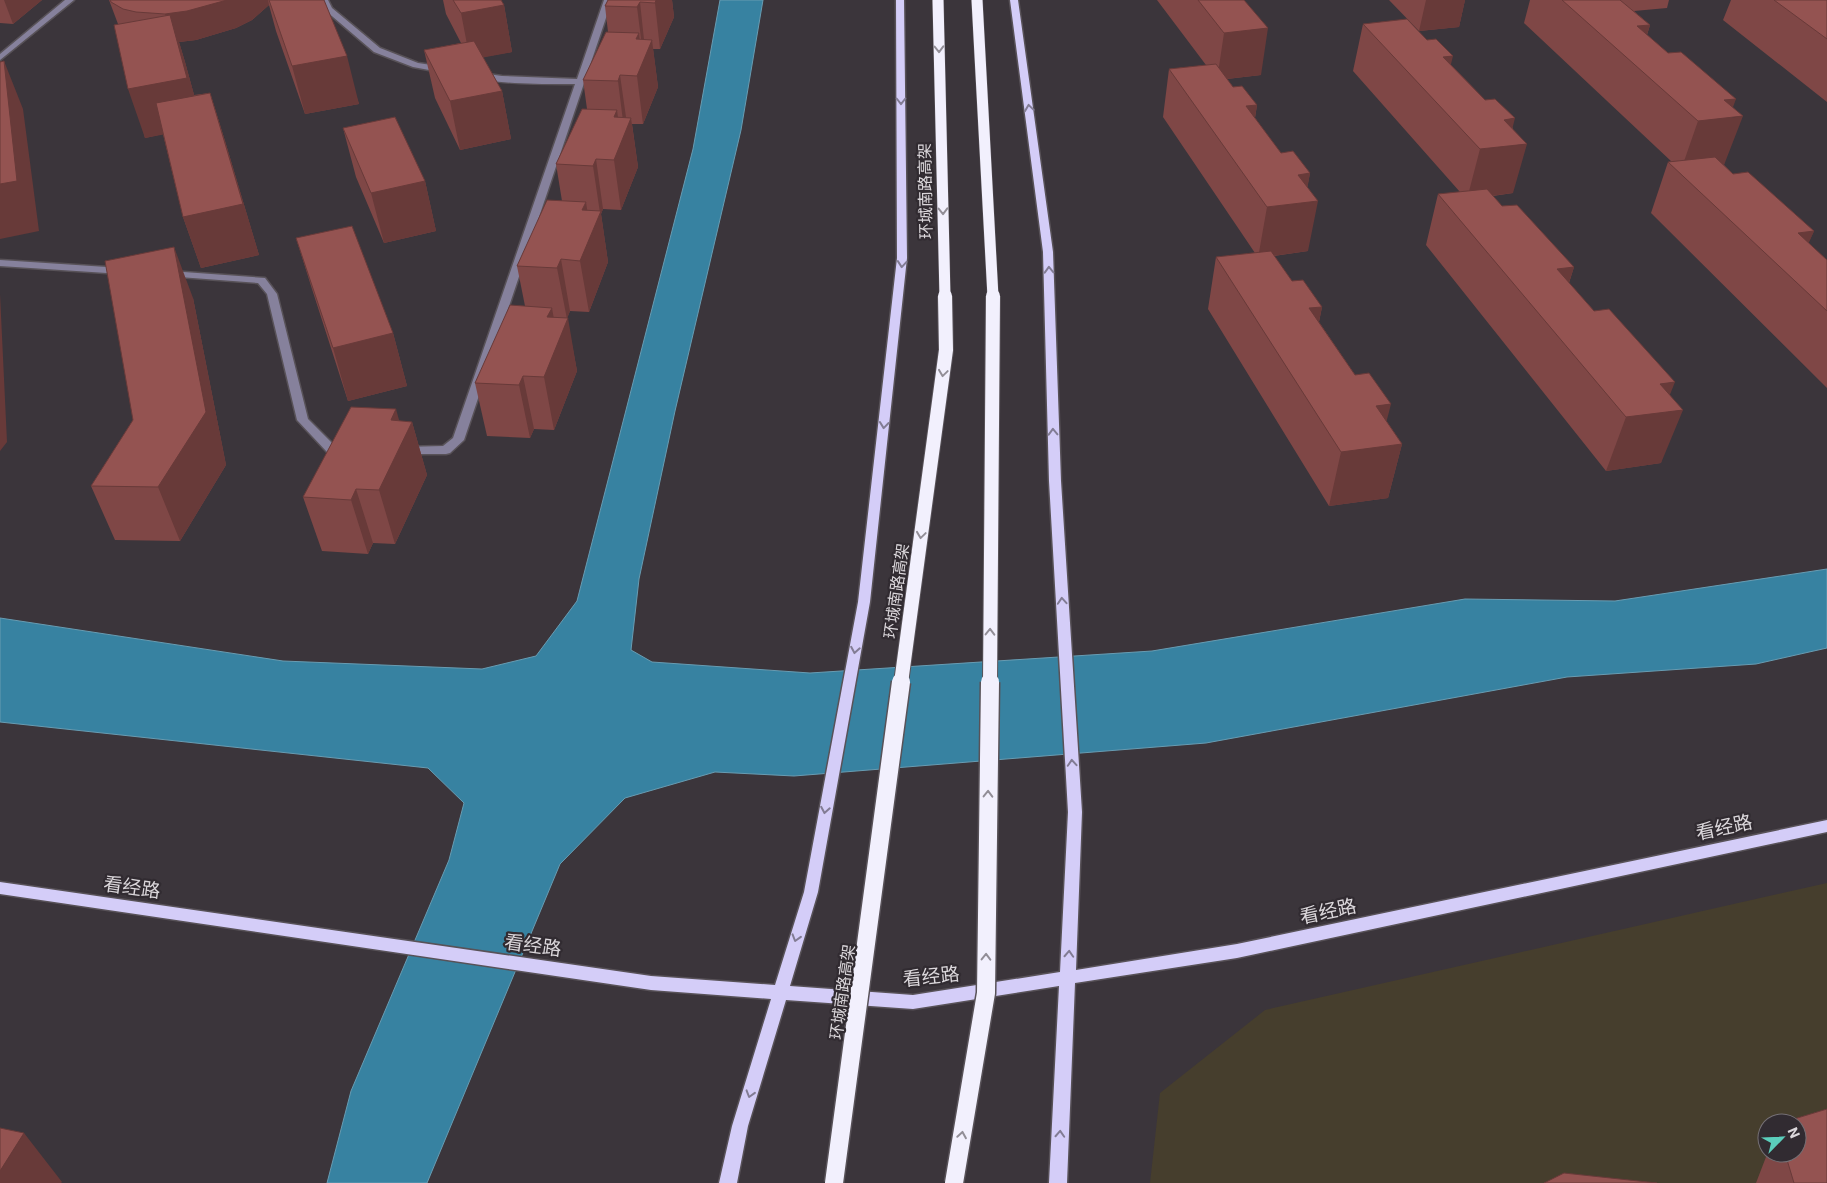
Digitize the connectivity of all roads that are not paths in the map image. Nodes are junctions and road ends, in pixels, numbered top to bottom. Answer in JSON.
{"nodes":[{"id":1,"x":70,"y":0,"type":"edge"},
{"id":2,"x":324,"y":0,"type":"edge"},
{"id":3,"x":608,"y":0,"type":"edge"},
{"id":4,"x":900,"y":0,"type":"edge"},
{"id":5,"x":938,"y":0,"type":"edge"},
{"id":6,"x":977,"y":0,"type":"edge"},
{"id":7,"x":1014,"y":0,"type":"edge"},
{"id":8,"x":0,"y":58,"type":"edge"},
{"id":9,"x":454,"y":71,"type":"edge"},
{"id":10,"x":473,"y":75,"type":"edge"},
{"id":11,"x":580,"y":82,"type":"junction"},
{"id":12,"x":0,"y":263,"type":"edge"},
{"id":13,"x":135,"y":272,"type":"edge"},
{"id":14,"x":154,"y":273,"type":"edge"},
{"id":15,"x":390,"y":451,"type":"edge"},
{"id":16,"x":353,"y":452,"type":"edge"},
{"id":17,"x":1827,"y":826,"type":"edge"},
{"id":18,"x":0,"y":888,"type":"edge"},
{"id":19,"x":1068,"y":977,"type":"junction"},
{"id":20,"x":780,"y":992,"type":"junction"},
{"id":21,"x":728,"y":1183,"type":"edge"},
{"id":22,"x":834,"y":1183,"type":"edge"},
{"id":23,"x":954,"y":1183,"type":"edge"},
{"id":24,"x":1058,"y":1183,"type":"edge"}],
"edges":[{"from":1,"to":8,"type":"lane"},
{"from":2,"to":9,"type":"lane"},
{"from":3,"to":11,"type":"lane"},
{"from":4,"to":20,"type":"main road","one_way":true},
{"from":5,"to":22,"type":"highway","name":"环城南路高架","one_way":true,"bridge":true},
{"from":23,"to":6,"type":"highway","one_way":true,"bridge":true},
{"from":19,"to":7,"type":"main road","one_way":true},
{"from":10,"to":11,"type":"lane"},
{"from":11,"to":15,"type":"lane"},
{"from":12,"to":13,"type":"lane"},
{"from":14,"to":16,"type":"lane"},
{"from":17,"to":19,"type":"main road","name":"看经路"},
{"from":18,"to":20,"type":"main road","name":"看经路"},
{"from":19,"to":20,"type":"main road","name":"看经路"},
{"from":24,"to":19,"type":"main road","one_way":true},
{"from":20,"to":21,"type":"main road","one_way":true}]}
